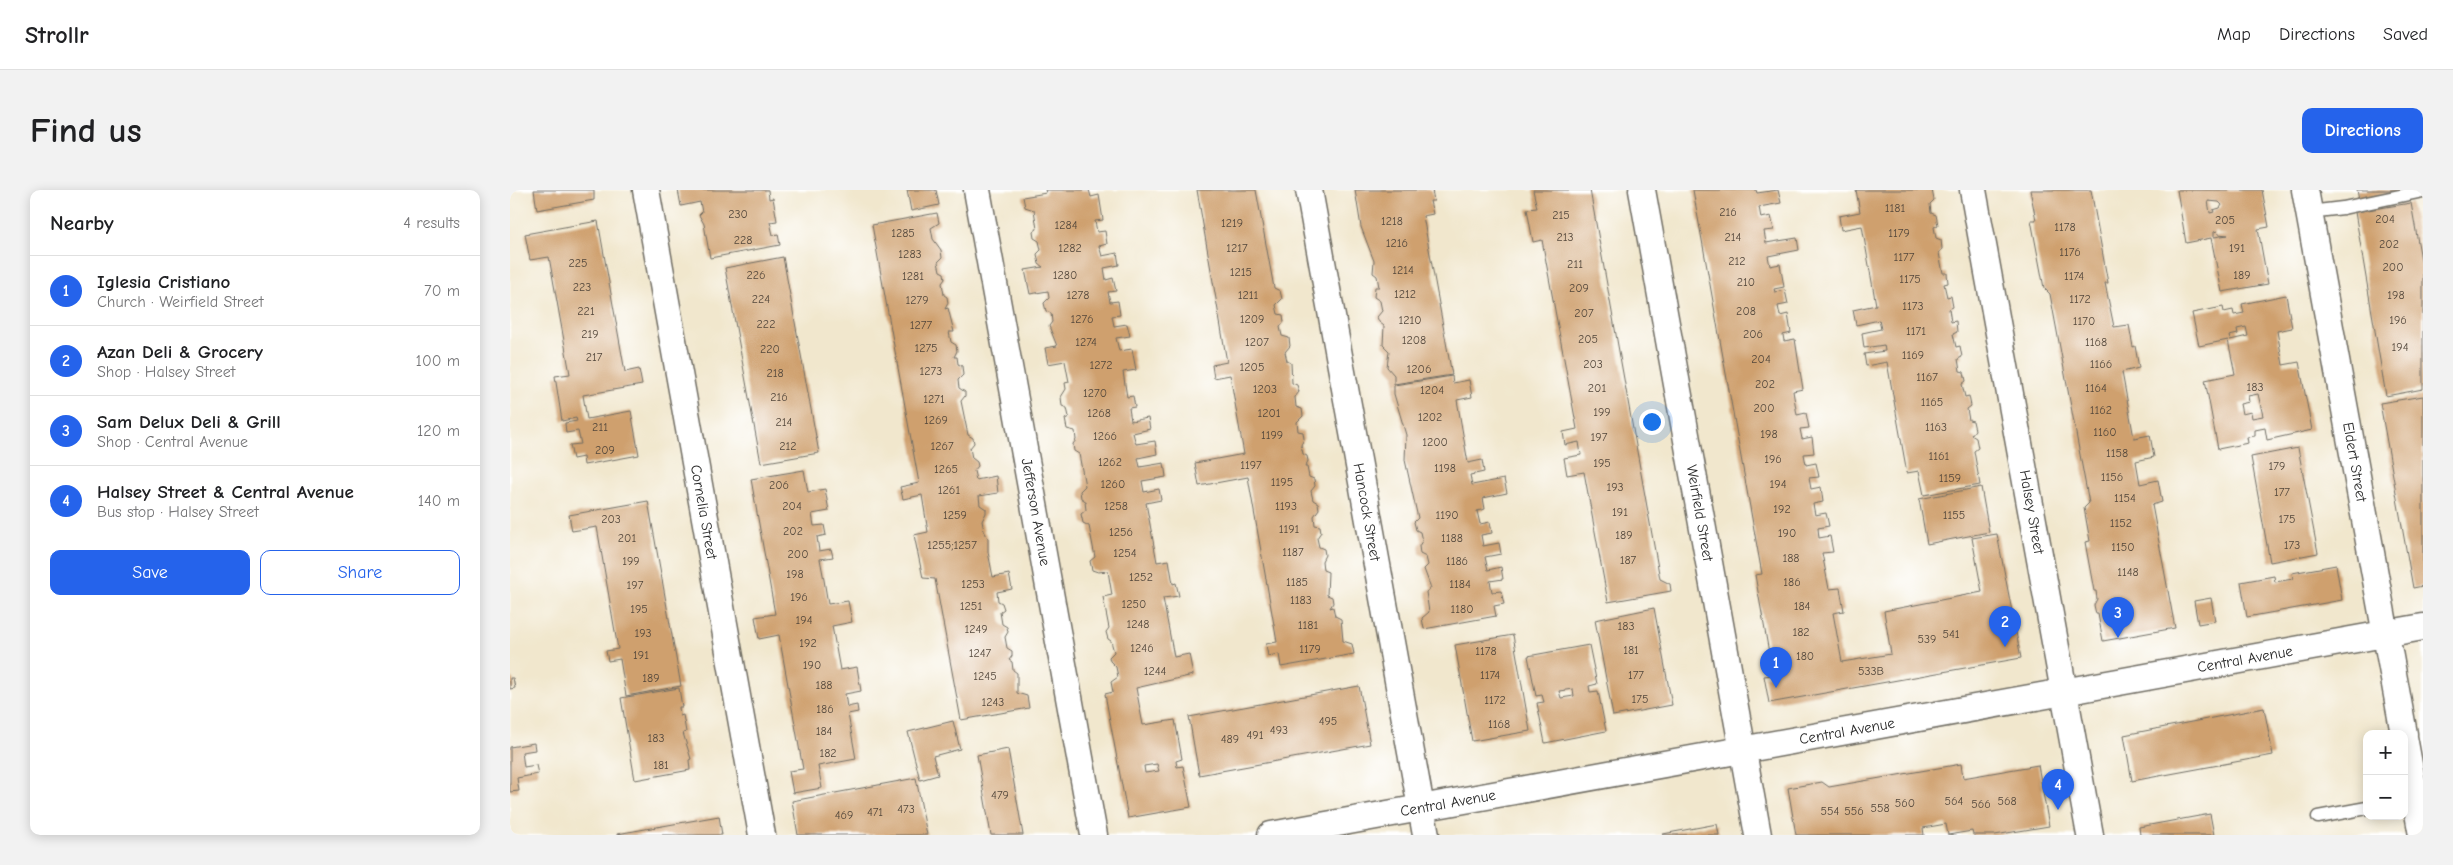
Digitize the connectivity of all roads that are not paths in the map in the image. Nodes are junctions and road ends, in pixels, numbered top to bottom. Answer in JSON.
{"nodes":[{"id":1,"x":646,"y":190,"type":"edge"},
{"id":2,"x":977,"y":190,"type":"edge"},
{"id":3,"x":1309,"y":190,"type":"edge"},
{"id":4,"x":1642,"y":190,"type":"edge"},
{"id":5,"x":1974,"y":190,"type":"edge"},
{"id":6,"x":2423,"y":191,"type":"edge"},
{"id":7,"x":2307,"y":201,"type":"edge"},
{"id":8,"x":2423,"y":627,"type":"edge"},
{"id":9,"x":2386,"y":634,"type":"junction"},
{"id":10,"x":2064,"y":692,"type":"junction"},
{"id":11,"x":2403,"y":730,"type":"edge"},
{"id":12,"x":1742,"y":750,"type":"junction"},
{"id":13,"x":2408,"y":775,"type":"edge"},
{"id":14,"x":2410,"y":800,"type":"edge"},
{"id":15,"x":1421,"y":808,"type":"junction"},
{"id":16,"x":2363,"y":809,"type":"edge"},
{"id":17,"x":2318,"y":817,"type":"dead end"},
{"id":18,"x":762,"y":835,"type":"edge"},
{"id":19,"x":1094,"y":835,"type":"edge"},
{"id":20,"x":1271,"y":835,"type":"edge"},
{"id":21,"x":1426,"y":835,"type":"edge"},
{"id":22,"x":1758,"y":835,"type":"edge"},
{"id":23,"x":2090,"y":835,"type":"edge"},
{"id":24,"x":2422,"y":835,"type":"edge"}],
"edges":[{"from":1,"to":18,"type":"street","name":"Cornelia Street"},
{"from":2,"to":19,"type":"street","name":"Jefferson Avenue"},
{"from":3,"to":15,"type":"street","name":"Hancock Street"},
{"from":4,"to":12,"type":"street","name":"Weirfield Street"},
{"from":5,"to":10,"type":"street","name":"Halsey Street"},
{"from":6,"to":7,"type":"lane"},
{"from":7,"to":9,"type":"street","name":"Eldert Street"},
{"from":8,"to":9,"type":"street","name":"Central Avenue"},
{"from":9,"to":10,"type":"street","name":"Central Avenue"},
{"from":9,"to":11,"type":"street","name":"Eldert Street"},
{"from":10,"to":12,"type":"street","name":"Central Avenue"},
{"from":10,"to":23,"type":"street","name":"Halsey Street"},
{"from":12,"to":15,"type":"street","name":"Central Avenue"},
{"from":12,"to":22,"type":"street","name":"Weirfield Street"},
{"from":13,"to":14,"type":"street","name":"Eldert Street"},
{"from":14,"to":24,"type":"street","name":"Eldert Street"},
{"from":15,"to":20,"type":"street","name":"Central Avenue"},
{"from":15,"to":21,"type":"street","name":"Hancock Street"},
{"from":16,"to":17,"type":"lane"}]}
